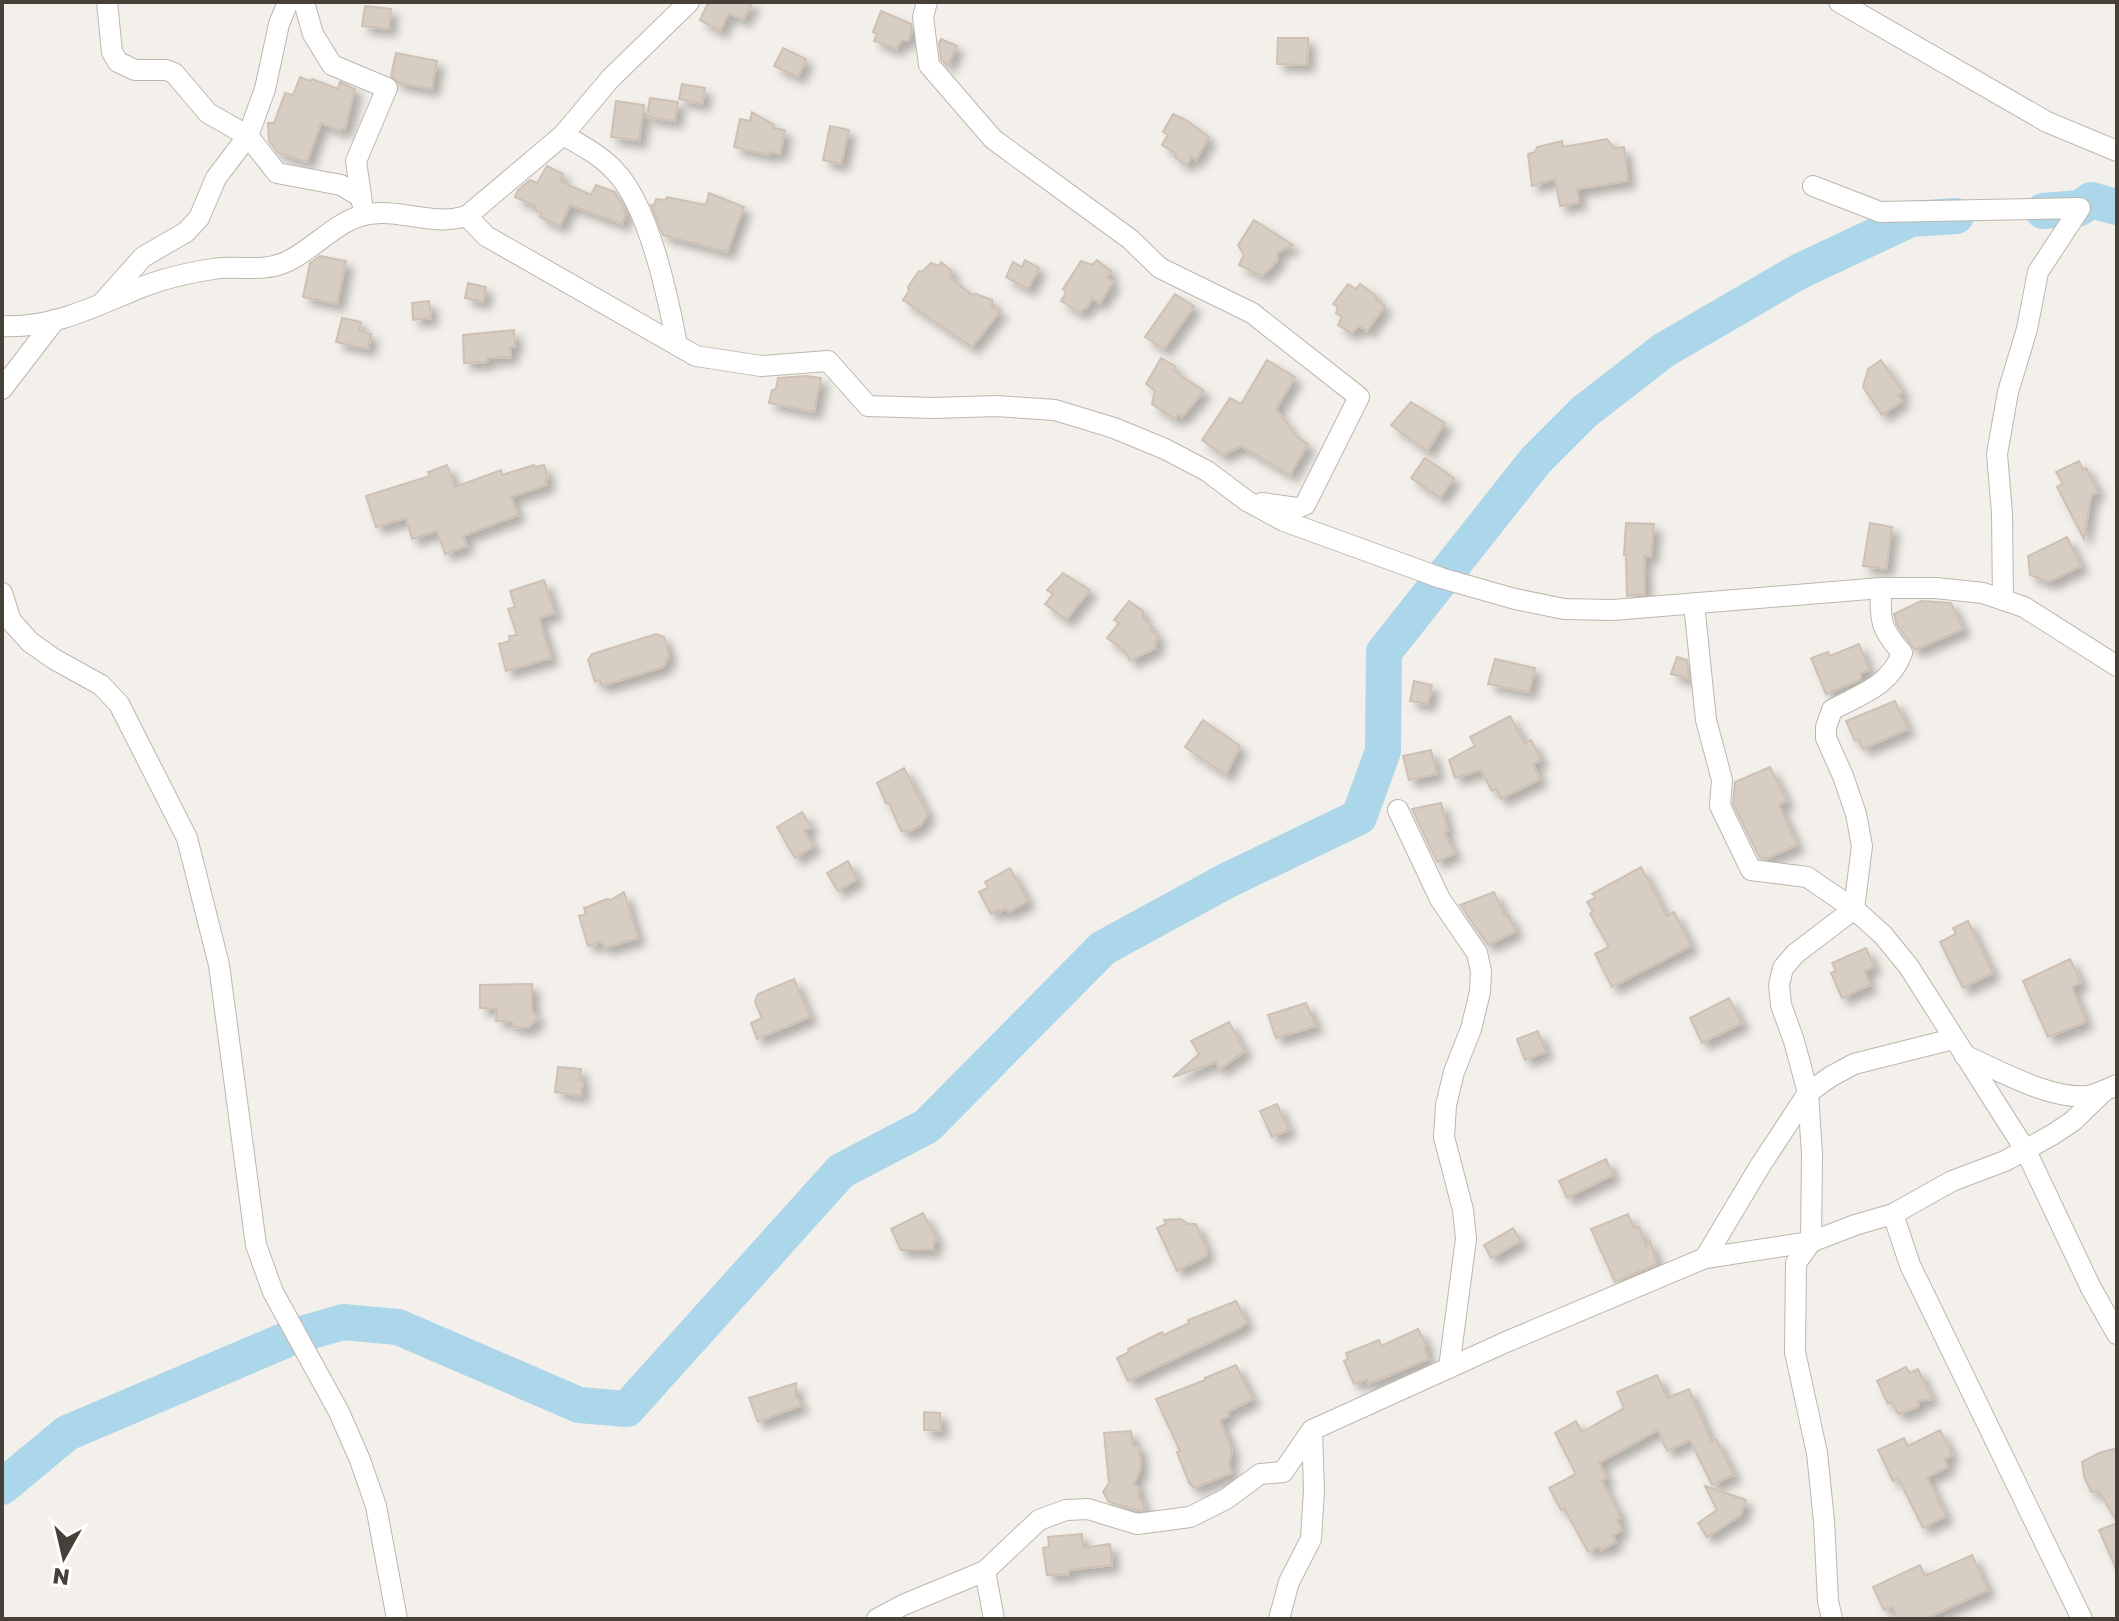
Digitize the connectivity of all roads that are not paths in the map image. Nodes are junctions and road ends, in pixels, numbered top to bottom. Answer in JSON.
{"nodes":[{"id":1,"x":107,"y":2,"type":"edge"},
{"id":2,"x":288,"y":2,"type":"edge"},
{"id":3,"x":304,"y":2,"type":"edge"},
{"id":4,"x":689,"y":2,"type":"edge"},
{"id":5,"x":927,"y":2,"type":"edge"},
{"id":6,"x":1839,"y":2,"type":"edge"},
{"id":7,"x":563,"y":135,"type":"junction"},
{"id":8,"x":248,"y":136,"type":"junction"},
{"id":9,"x":2117,"y":151,"type":"edge"},
{"id":10,"x":1813,"y":186,"type":"dead end"},
{"id":11,"x":362,"y":206,"type":"junction"},
{"id":12,"x":467,"y":216,"type":"junction"},
{"id":13,"x":99,"y":306,"type":"junction"},
{"id":14,"x":55,"y":320,"type":"junction"},
{"id":15,"x":2,"y":326,"type":"edge"},
{"id":16,"x":677,"y":345,"type":"junction"},
{"id":17,"x":2,"y":389,"type":"edge"},
{"id":18,"x":1247,"y":501,"type":"junction"},
{"id":19,"x":1881,"y":588,"type":"junction"},
{"id":20,"x":2,"y":593,"type":"edge"},
{"id":21,"x":2003,"y":600,"type":"junction"},
{"id":22,"x":1694,"y":604,"type":"junction"},
{"id":23,"x":2117,"y":666,"type":"edge"},
{"id":24,"x":1398,"y":810,"type":"dead end"},
{"id":25,"x":1854,"y":909,"type":"junction"},
{"id":26,"x":1958,"y":1047,"type":"junction"},
{"id":27,"x":2110,"y":1088,"type":"edge"},
{"id":28,"x":1808,"y":1093,"type":"junction"},
{"id":29,"x":2026,"y":1151,"type":"junction"},
{"id":30,"x":1893,"y":1214,"type":"junction"},
{"id":31,"x":1811,"y":1242,"type":"junction"},
{"id":32,"x":1705,"y":1258,"type":"junction"},
{"id":33,"x":2117,"y":1334,"type":"edge"},
{"id":34,"x":1449,"y":1368,"type":"junction"},
{"id":35,"x":1312,"y":1430,"type":"junction"},
{"id":36,"x":985,"y":1571,"type":"junction"},
{"id":37,"x":397,"y":1619,"type":"edge"},
{"id":38,"x":877,"y":1619,"type":"edge"},
{"id":39,"x":994,"y":1619,"type":"edge"},
{"id":40,"x":1279,"y":1619,"type":"edge"},
{"id":41,"x":1832,"y":1619,"type":"edge"},
{"id":42,"x":2082,"y":1619,"type":"edge"}],
"edges":[{"from":1,"to":8,"type":"street"},
{"from":2,"to":8,"type":"street"},
{"from":3,"to":11,"type":"street"},
{"from":4,"to":7,"type":"street"},
{"from":5,"to":18,"type":"street"},
{"from":6,"to":9,"type":"street"},
{"from":7,"to":12,"type":"street"},
{"from":7,"to":16,"type":"street"},
{"from":8,"to":11,"type":"street"},
{"from":8,"to":13,"type":"street"},
{"from":10,"to":21,"type":"street"},
{"from":11,"to":12,"type":"street"},
{"from":11,"to":13,"type":"street"},
{"from":12,"to":16,"type":"street"},
{"from":13,"to":14,"type":"street"},
{"from":14,"to":15,"type":"street"},
{"from":14,"to":17,"type":"street"},
{"from":16,"to":18,"type":"street"},
{"from":18,"to":22,"type":"street"},
{"from":19,"to":21,"type":"street"},
{"from":19,"to":22,"type":"street"},
{"from":19,"to":25,"type":"street"},
{"from":20,"to":37,"type":"street"},
{"from":21,"to":23,"type":"street"},
{"from":22,"to":25,"type":"street"},
{"from":24,"to":34,"type":"street"},
{"from":25,"to":26,"type":"street"},
{"from":25,"to":28,"type":"street"},
{"from":26,"to":27,"type":"street"},
{"from":26,"to":28,"type":"street"},
{"from":26,"to":29,"type":"street"},
{"from":27,"to":29,"type":"street"},
{"from":28,"to":31,"type":"street"},
{"from":28,"to":32,"type":"street"},
{"from":29,"to":30,"type":"street"},
{"from":29,"to":33,"type":"street"},
{"from":30,"to":31,"type":"street"},
{"from":30,"to":42,"type":"street"},
{"from":31,"to":32,"type":"street"},
{"from":31,"to":41,"type":"street"},
{"from":32,"to":34,"type":"street"},
{"from":34,"to":35,"type":"street"},
{"from":35,"to":36,"type":"street"},
{"from":35,"to":40,"type":"street"},
{"from":36,"to":38,"type":"street"},
{"from":36,"to":39,"type":"street"}]}
